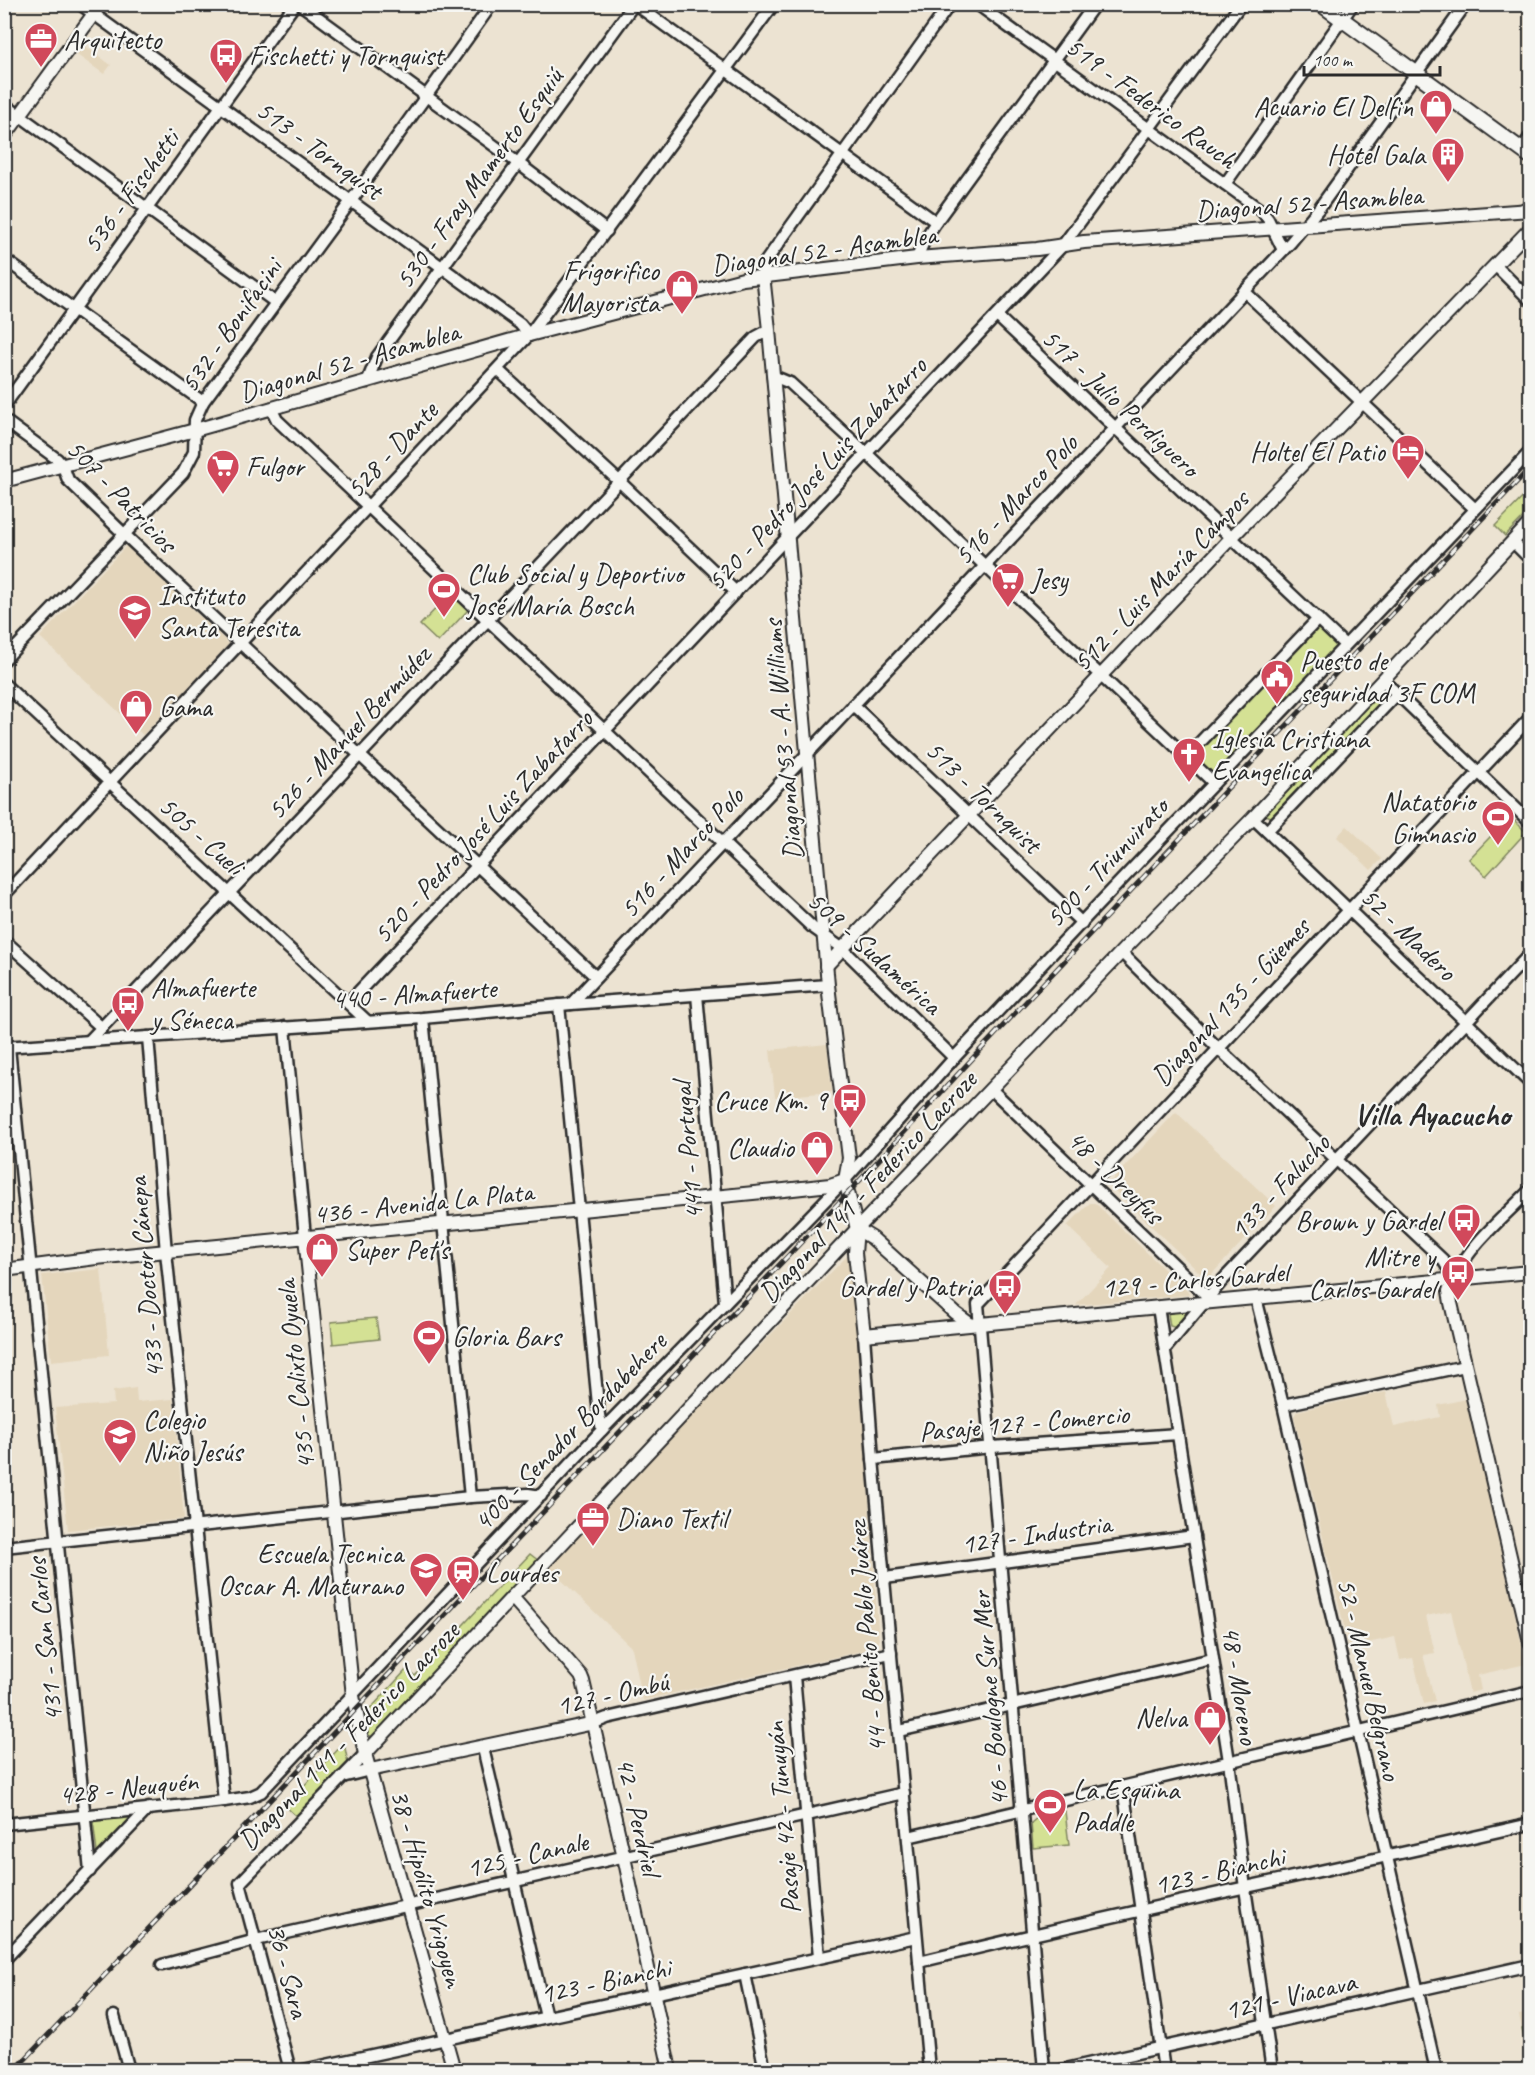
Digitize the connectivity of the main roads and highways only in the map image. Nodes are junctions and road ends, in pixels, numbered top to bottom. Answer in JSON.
{"nodes":[{"id":1,"x":1321,"y":4,"type":"edge"},
{"id":2,"x":1526,"y":152,"type":"edge"}],
"edges":[{"from":1,"to":2,"type":"main road"}]}
